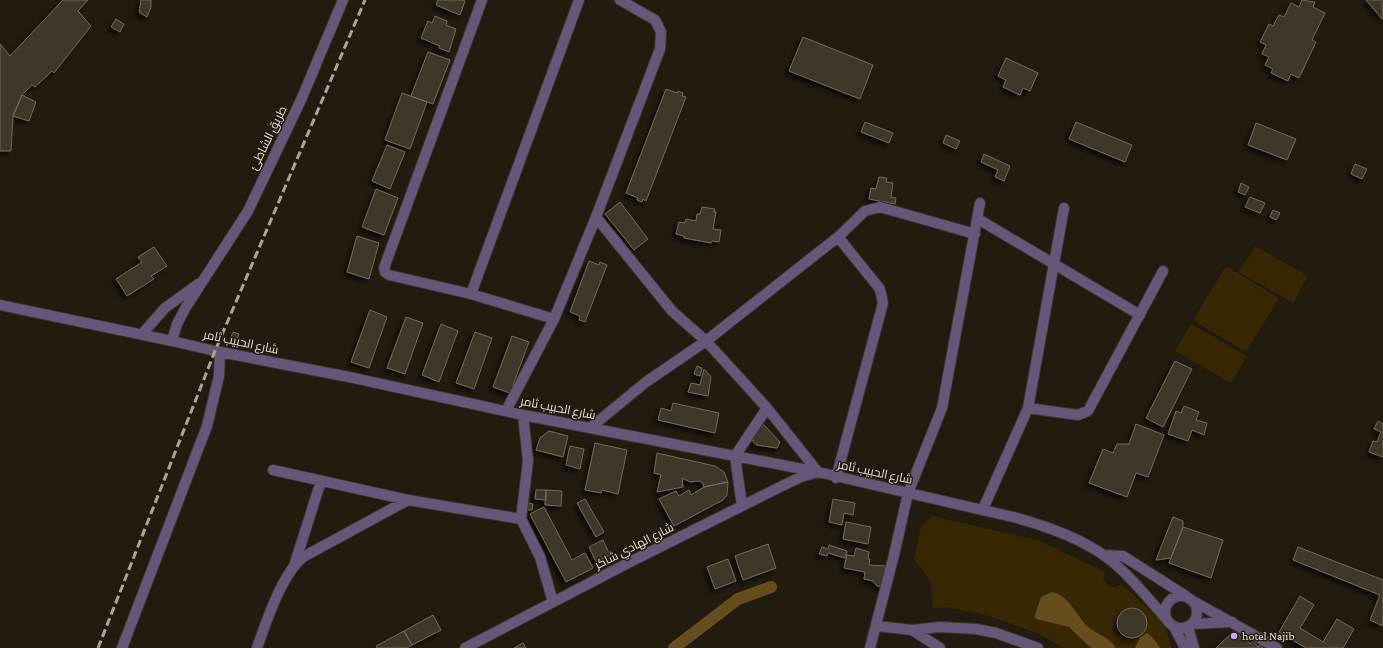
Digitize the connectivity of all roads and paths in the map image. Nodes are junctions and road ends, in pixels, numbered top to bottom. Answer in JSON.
{"nodes":[{"id":1,"x":344,"y":0,"type":"edge"},
{"id":2,"x":482,"y":0,"type":"edge"},
{"id":3,"x":579,"y":0,"type":"edge"},
{"id":4,"x":620,"y":0,"type":"edge"},
{"id":5,"x":980,"y":203,"type":"dead end"},
{"id":6,"x":1064,"y":208,"type":"dead end"},
{"id":7,"x":596,"y":217,"type":"junction"},
{"id":8,"x":978,"y":219,"type":"junction"},
{"id":9,"x":975,"y":234,"type":"junction"},
{"id":10,"x":838,"y":237,"type":"junction"},
{"id":11,"x":1054,"y":263,"type":"junction"},
{"id":12,"x":1163,"y":271,"type":"dead end"},
{"id":13,"x":203,"y":280,"type":"junction"},
{"id":14,"x":471,"y":294,"type":"junction"},
{"id":15,"x":0,"y":305,"type":"edge"},
{"id":16,"x":1140,"y":315,"type":"junction"},
{"id":17,"x":554,"y":319,"type":"junction"},
{"id":18,"x":142,"y":334,"type":"junction"},
{"id":19,"x":172,"y":340,"type":"junction"},
{"id":20,"x":706,"y":341,"type":"junction"},
{"id":21,"x":220,"y":352,"type":"junction"},
{"id":22,"x":767,"y":408,"type":"junction"},
{"id":23,"x":1028,"y":408,"type":"junction"},
{"id":24,"x":506,"y":411,"type":"junction"},
{"id":25,"x":523,"y":415,"type":"junction"},
{"id":26,"x":590,"y":428,"type":"junction"},
{"id":27,"x":735,"y":456,"type":"junction"},
{"id":28,"x":273,"y":470,"type":"dead end"},
{"id":29,"x":818,"y":472,"type":"junction"},
{"id":30,"x":836,"y":478,"type":"junction"},
{"id":31,"x":321,"y":481,"type":"junction"},
{"id":32,"x":908,"y":493,"type":"junction"},
{"id":33,"x":408,"y":500,"type":"junction"},
{"id":34,"x":742,"y":506,"type":"junction"},
{"id":35,"x":983,"y":509,"type":"junction"},
{"id":36,"x":521,"y":519,"type":"junction"},
{"id":37,"x":1104,"y":555,"type":"junction"},
{"id":38,"x":295,"y":563,"type":"junction"},
{"id":39,"x":1190,"y":599,"type":"junction"},
{"id":40,"x":553,"y":602,"type":"junction"},
{"id":41,"x":1233,"y":622,"type":"junction"},
{"id":42,"x":1170,"y":623,"type":"junction"},
{"id":43,"x":877,"y":626,"type":"junction"},
{"id":44,"x":1190,"y":626,"type":"junction"},
{"id":45,"x":912,"y":630,"type":"junction"},
{"id":46,"x":122,"y":648,"type":"edge"},
{"id":47,"x":257,"y":648,"type":"edge"},
{"id":48,"x":465,"y":648,"type":"edge"},
{"id":49,"x":870,"y":648,"type":"edge"},
{"id":50,"x":940,"y":648,"type":"edge"},
{"id":51,"x":1038,"y":648,"type":"edge"},
{"id":52,"x":1185,"y":648,"type":"edge"},
{"id":53,"x":1194,"y":648,"type":"edge"},
{"id":54,"x":1276,"y":648,"type":"edge"}],
"edges":[{"from":1,"to":13,"type":"street","name":"طريق الشاطئ"},
{"from":2,"to":14,"type":"street"},
{"from":3,"to":14,"type":"street"},
{"from":4,"to":7,"type":"street"},
{"from":5,"to":8,"type":"street"},
{"from":6,"to":11,"type":"street"},
{"from":7,"to":17,"type":"street"},
{"from":7,"to":20,"type":"street"},
{"from":8,"to":9,"type":"street"},
{"from":8,"to":11,"type":"street"},
{"from":9,"to":10,"type":"street"},
{"from":9,"to":32,"type":"street"},
{"from":10,"to":20,"type":"street"},
{"from":10,"to":30,"type":"street"},
{"from":11,"to":16,"type":"street"},
{"from":11,"to":23,"type":"street"},
{"from":12,"to":16,"type":"street"},
{"from":13,"to":18,"type":"street","name":"طريق الشاطئ"},
{"from":13,"to":19,"type":"street","name":"طريق الشاطئ"},
{"from":14,"to":17,"type":"street"},
{"from":15,"to":18,"type":"street","name":"شارع الحبيب ثامر"},
{"from":16,"to":23,"type":"street"},
{"from":17,"to":24,"type":"street"},
{"from":18,"to":19,"type":"street","name":"شارع الحبيب ثامر"},
{"from":19,"to":21,"type":"street","name":"شارع الحبيب ثامر"},
{"from":20,"to":22,"type":"street"},
{"from":20,"to":26,"type":"street"},
{"from":21,"to":24,"type":"street","name":"شارع الحبيب ثامر"},
{"from":21,"to":46,"type":"street"},
{"from":22,"to":27,"type":"street"},
{"from":22,"to":29,"type":"street"},
{"from":23,"to":35,"type":"street"},
{"from":24,"to":25,"type":"street","name":"شارع الحبيب ثامر"},
{"from":25,"to":26,"type":"street","name":"شارع الحبيب ثامر"},
{"from":25,"to":36,"type":"street"},
{"from":26,"to":27,"type":"street","name":"شارع الحبيب ثامر"},
{"from":27,"to":29,"type":"street","name":"شارع الحبيب ثامر"},
{"from":27,"to":34,"type":"street"},
{"from":28,"to":31,"type":"street"},
{"from":29,"to":30,"type":"street","name":"شارع الحبيب ثامر"},
{"from":29,"to":34,"type":"street","name":"شارع الهادي شاكر"},
{"from":30,"to":32,"type":"street","name":"شارع الحبيب ثامر"},
{"from":31,"to":33,"type":"street"},
{"from":31,"to":38,"type":"street"},
{"from":32,"to":35,"type":"street","name":"شارع الحبيب ثامر"},
{"from":32,"to":43,"type":"street"},
{"from":33,"to":36,"type":"street"},
{"from":33,"to":38,"type":"street"},
{"from":34,"to":40,"type":"street","name":"شارع الهادي شاكر"},
{"from":35,"to":37,"type":"street","name":"شارع الحبيب ثامر"},
{"from":36,"to":40,"type":"street"},
{"from":37,"to":39,"type":"street"},
{"from":37,"to":42,"type":"street"},
{"from":38,"to":47,"type":"street"},
{"from":39,"to":41,"type":"street"},
{"from":39,"to":42,"type":"street"},
{"from":39,"to":44,"type":"street"},
{"from":40,"to":48,"type":"street","name":"شارع الهادي شاكر"},
{"from":41,"to":44,"type":"street"},
{"from":41,"to":54,"type":"street"},
{"from":42,"to":44,"type":"street"},
{"from":42,"to":52,"type":"street"},
{"from":43,"to":45,"type":"street"},
{"from":43,"to":49,"type":"street"},
{"from":44,"to":53,"type":"street"},
{"from":45,"to":50,"type":"street"},
{"from":45,"to":51,"type":"street"}]}
